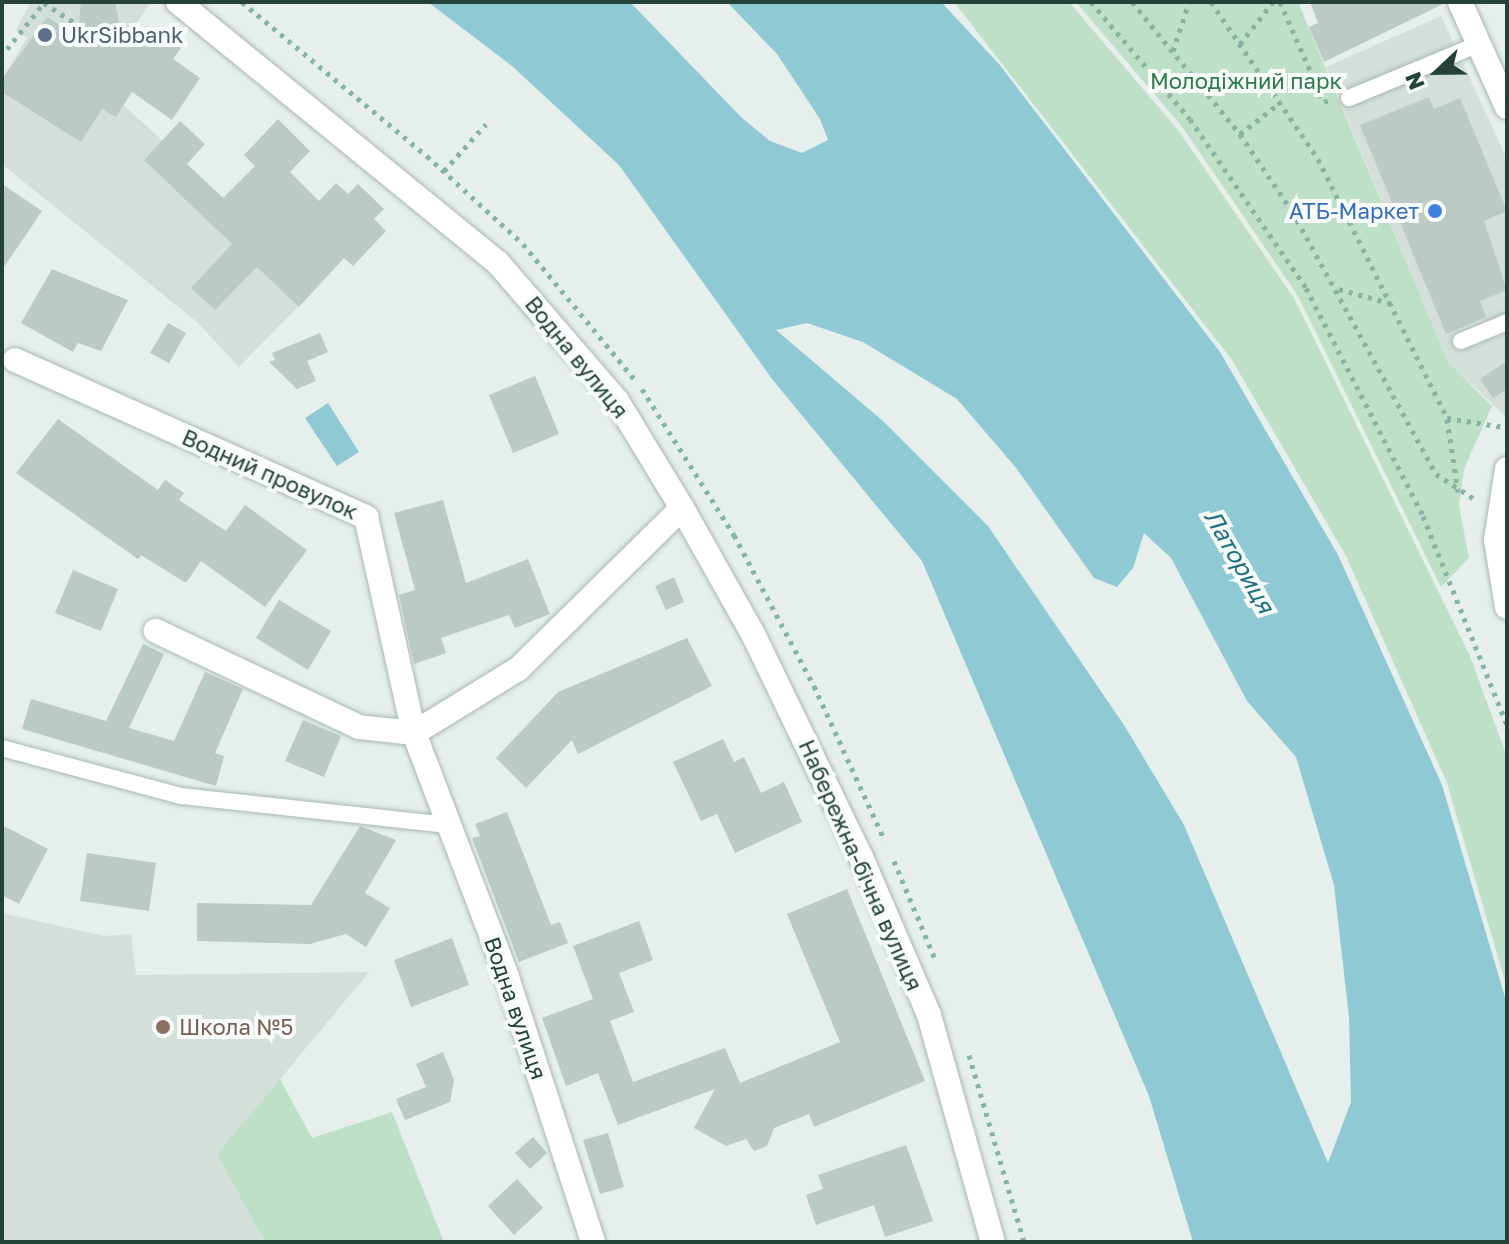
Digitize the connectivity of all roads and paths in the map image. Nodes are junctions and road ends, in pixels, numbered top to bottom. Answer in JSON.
{"nodes":[{"id":1,"x":178,"y":2,"type":"edge"},
{"id":2,"x":1091,"y":2,"type":"edge"},
{"id":3,"x":1132,"y":2,"type":"edge"},
{"id":4,"x":1189,"y":2,"type":"edge"},
{"id":5,"x":1211,"y":2,"type":"edge"},
{"id":6,"x":1273,"y":2,"type":"edge"},
{"id":7,"x":1280,"y":2,"type":"edge"},
{"id":8,"x":1460,"y":2,"type":"edge"},
{"id":9,"x":247,"y":6,"type":"dead end"},
{"id":10,"x":240,"y":15,"type":"dead end"},
{"id":11,"x":73,"y":22,"type":"dead end"},
{"id":12,"x":1240,"y":44,"type":"junction"},
{"id":13,"x":1479,"y":44,"type":"junction"},
{"id":14,"x":7,"y":49,"type":"dead end"},
{"id":15,"x":1173,"y":52,"type":"junction"},
{"id":16,"x":1344,"y":97,"type":"joint"},
{"id":17,"x":1281,"y":102,"type":"junction"},
{"id":18,"x":1507,"y":107,"type":"edge"},
{"id":19,"x":486,"y":124,"type":"dead end"},
{"id":20,"x":1240,"y":134,"type":"junction"},
{"id":21,"x":444,"y":171,"type":"dead end"},
{"id":22,"x":1339,"y":289,"type":"junction"},
{"id":23,"x":1390,"y":303,"type":"junction"},
{"id":24,"x":1507,"y":322,"type":"edge"},
{"id":25,"x":1461,"y":341,"type":"dead end"},
{"id":26,"x":15,"y":360,"type":"dead end"},
{"id":27,"x":1447,"y":418,"type":"junction"},
{"id":28,"x":1503,"y":427,"type":"dead end"},
{"id":29,"x":1507,"y":469,"type":"edge"},
{"id":30,"x":1458,"y":493,"type":"junction"},
{"id":31,"x":1476,"y":500,"type":"dead end"},
{"id":32,"x":682,"y":508,"type":"junction"},
{"id":33,"x":1507,"y":607,"type":"edge"},
{"id":34,"x":156,"y":631,"type":"dead end"},
{"id":35,"x":1507,"y":725,"type":"edge"},
{"id":36,"x":414,"y":733,"type":"junction"},
{"id":37,"x":2,"y":748,"type":"edge"},
{"id":38,"x":449,"y":825,"type":"junction"},
{"id":39,"x":593,"y":1242,"type":"edge"},
{"id":40,"x":993,"y":1242,"type":"edge"}],
"edges":[{"from":1,"to":32,"type":"street","name":"Водна вулиця"},
{"from":2,"to":35,"type":"path"},
{"from":3,"to":15,"type":"path"},
{"from":4,"to":15,"type":"path"},
{"from":5,"to":12,"type":"path"},
{"from":6,"to":12,"type":"path"},
{"from":7,"to":16,"type":"path"},
{"from":8,"to":13,"type":"street"},
{"from":9,"to":10,"type":"path"},
{"from":11,"to":14,"type":"path"},
{"from":12,"to":17,"type":"path"},
{"from":13,"to":16,"type":"lane"},
{"from":13,"to":18,"type":"street"},
{"from":15,"to":20,"type":"path"},
{"from":17,"to":20,"type":"path"},
{"from":17,"to":23,"type":"path"},
{"from":19,"to":21,"type":"path"},
{"from":20,"to":22,"type":"path"},
{"from":22,"to":23,"type":"path"},
{"from":22,"to":30,"type":"path"},
{"from":23,"to":27,"type":"path"},
{"from":24,"to":25,"type":"lane"},
{"from":26,"to":36,"type":"street","name":"Водний провулок"},
{"from":27,"to":28,"type":"path"},
{"from":27,"to":30,"type":"path"},
{"from":29,"to":33,"type":"street"},
{"from":30,"to":31,"type":"path"},
{"from":32,"to":36,"type":"street"},
{"from":32,"to":40,"type":"street","name":"Набережна-бічна вулиця"},
{"from":34,"to":36,"type":"street"},
{"from":36,"to":38,"type":"street","name":"Водна вулиця"},
{"from":37,"to":38,"type":"lane"},
{"from":38,"to":39,"type":"street","name":"Водна вулиця"}]}
